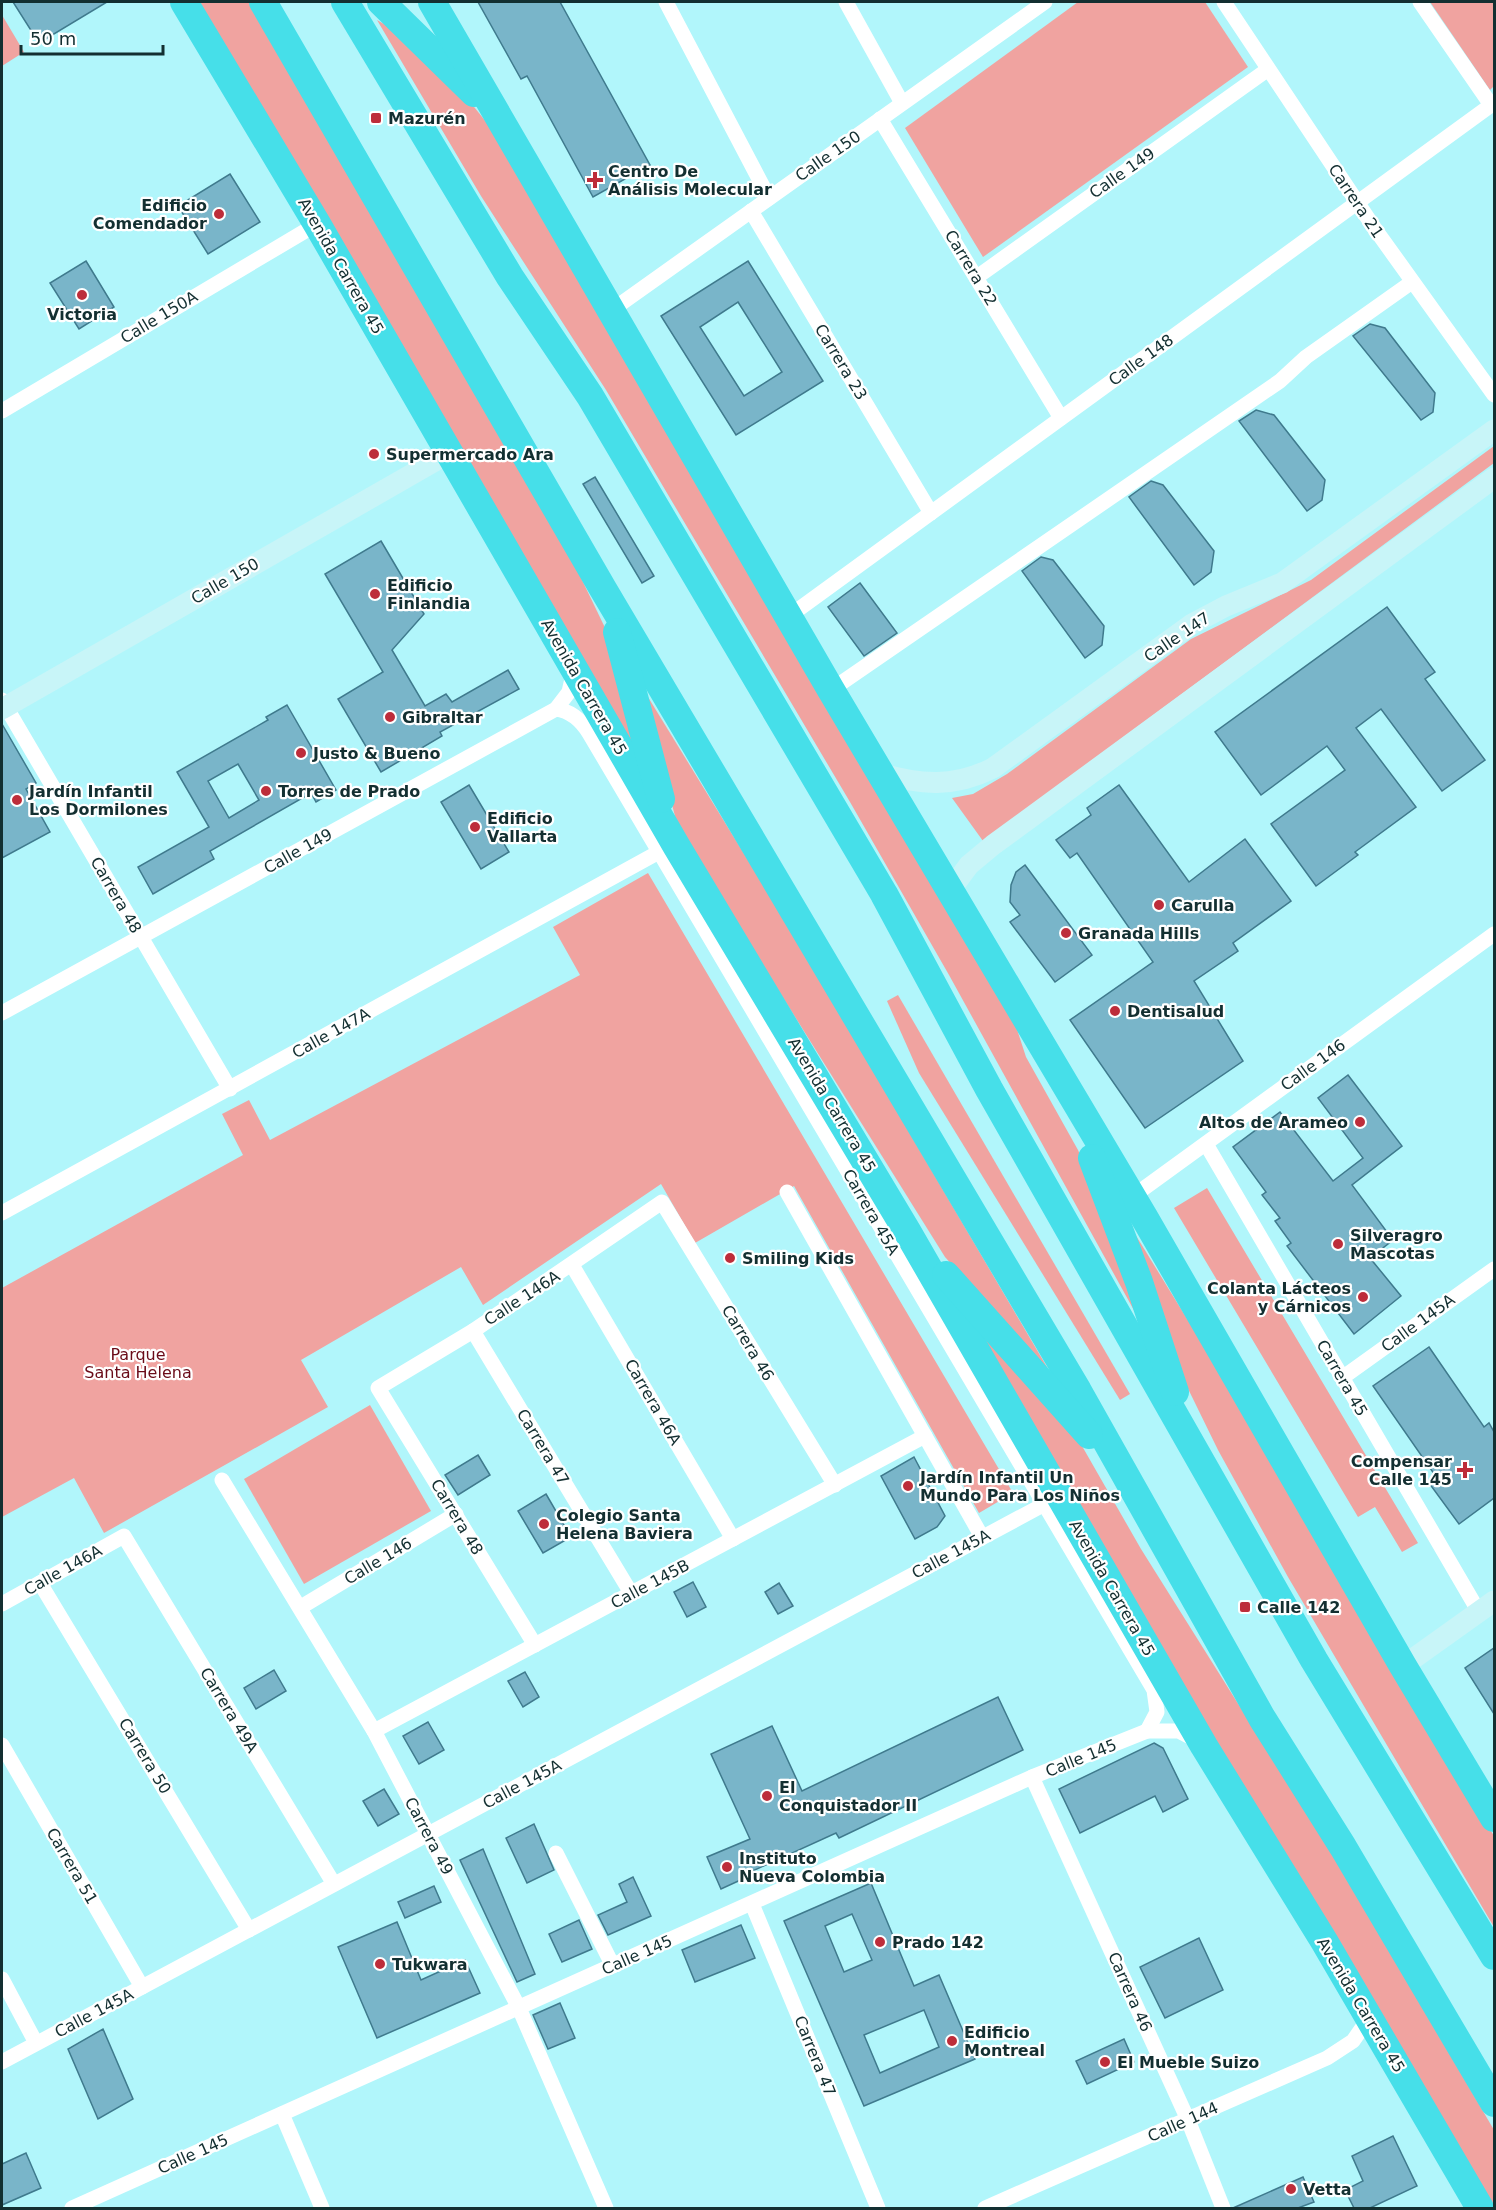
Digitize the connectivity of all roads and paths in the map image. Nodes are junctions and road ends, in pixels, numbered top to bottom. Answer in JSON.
{"nodes":[{"id":1,"x":184,"y":2,"type":"edge"},
{"id":2,"x":262,"y":2,"type":"edge"},
{"id":3,"x":345,"y":2,"type":"edge"},
{"id":4,"x":381,"y":2,"type":"edge"},
{"id":5,"x":432,"y":2,"type":"edge"},
{"id":6,"x":666,"y":2,"type":"edge"},
{"id":7,"x":846,"y":2,"type":"edge"},
{"id":8,"x":1224,"y":2,"type":"edge"},
{"id":9,"x":1420,"y":2,"type":"edge"},
{"id":10,"x":1038,"y":3,"type":"edge"},
{"id":11,"x":1267,"y":70,"type":"junction"},
{"id":12,"x":902,"y":103,"type":"junction"},
{"id":13,"x":1493,"y":104,"type":"edge"},
{"id":14,"x":880,"y":119,"type":"junction"},
{"id":15,"x":507,"y":130,"type":"junction"},
{"id":16,"x":769,"y":198,"type":"junction"},
{"id":17,"x":1357,"y":203,"type":"junction"},
{"id":18,"x":751,"y":211,"type":"junction"},
{"id":19,"x":317,"y":224,"type":"junction"},
{"id":20,"x":977,"y":277,"type":"junction"},
{"id":21,"x":1412,"y":282,"type":"junction"},
{"id":22,"x":612,"y":310,"type":"junction"},
{"id":23,"x":1494,"y":395,"type":"edge"},
{"id":24,"x":2,"y":411,"type":"edge"},
{"id":25,"x":1061,"y":418,"type":"junction"},
{"id":26,"x":1494,"y":430,"type":"edge"},
{"id":27,"x":449,"y":453,"type":"junction"},
{"id":28,"x":1494,"y":478,"type":"edge"},
{"id":29,"x":931,"y":513,"type":"junction"},
{"id":30,"x":603,"y":590,"type":"junction"},
{"id":31,"x":788,"y":617,"type":"junction"},
{"id":32,"x":574,"y":670,"type":"junction"},
{"id":33,"x":831,"y":690,"type":"junction"},
{"id":34,"x":3,"y":705,"type":"edge"},
{"id":35,"x":556,"y":710,"type":"junction"},
{"id":36,"x":879,"y":773,"type":"junction"},
{"id":37,"x":668,"y":849,"type":"junction"},
{"id":38,"x":949,"y":892,"type":"junction"},
{"id":39,"x":1494,"y":933,"type":"edge"},
{"id":40,"x":141,"y":937,"type":"junction"},
{"id":41,"x":2,"y":1013,"type":"edge"},
{"id":42,"x":1060,"y":1078,"type":"junction"},
{"id":43,"x":230,"y":1089,"type":"junction"},
{"id":44,"x":1206,"y":1144,"type":"junction"},
{"id":45,"x":787,"y":1192,"type":"dead end"},
{"id":46,"x":1132,"y":1197,"type":"junction"},
{"id":47,"x":662,"y":1202,"type":"joint"},
{"id":48,"x":2,"y":1213,"type":"edge"},
{"id":49,"x":907,"y":1231,"type":"junction"},
{"id":50,"x":572,"y":1265,"type":"junction"},
{"id":51,"x":1494,"y":1269,"type":"edge"},
{"id":52,"x":473,"y":1331,"type":"junction"},
{"id":53,"x":1342,"y":1378,"type":"junction"},
{"id":54,"x":378,"y":1388,"type":"joint"},
{"id":55,"x":925,"y":1436,"type":"junction"},
{"id":56,"x":1192,"y":1445,"type":"junction"},
{"id":57,"x":1127,"y":1479,"type":"junction"},
{"id":58,"x":222,"y":1480,"type":"dead end"},
{"id":59,"x":835,"y":1485,"type":"junction"},
{"id":60,"x":1043,"y":1505,"type":"junction"},
{"id":61,"x":456,"y":1514,"type":"junction"},
{"id":62,"x":124,"y":1536,"type":"joint"},
{"id":63,"x":982,"y":1538,"type":"junction"},
{"id":64,"x":733,"y":1539,"type":"junction"},
{"id":65,"x":40,"y":1583,"type":"junction"},
{"id":66,"x":631,"y":1593,"type":"junction"},
{"id":67,"x":2,"y":1604,"type":"edge"},
{"id":68,"x":1487,"y":1606,"type":"edge"},
{"id":69,"x":301,"y":1607,"type":"junction"},
{"id":70,"x":535,"y":1645,"type":"junction"},
{"id":71,"x":1403,"y":1666,"type":"junction"},
{"id":72,"x":374,"y":1731,"type":"junction"},
{"id":73,"x":1147,"y":1731,"type":"junction"},
{"id":74,"x":2,"y":1745,"type":"edge"},
{"id":75,"x":1204,"y":1746,"type":"junction"},
{"id":76,"x":1032,"y":1777,"type":"junction"},
{"id":77,"x":1494,"y":1818,"type":"edge"},
{"id":78,"x":428,"y":1834,"type":"junction"},
{"id":79,"x":556,"y":1853,"type":"dead end"},
{"id":80,"x":334,"y":1884,"type":"junction"},
{"id":81,"x":752,"y":1905,"type":"junction"},
{"id":82,"x":249,"y":1929,"type":"junction"},
{"id":83,"x":1494,"y":1956,"type":"edge"},
{"id":84,"x":613,"y":1966,"type":"junction"},
{"id":85,"x":2,"y":1979,"type":"edge"},
{"id":86,"x":142,"y":1987,"type":"junction"},
{"id":87,"x":519,"y":2008,"type":"junction"},
{"id":88,"x":1369,"y":2018,"type":"junction"},
{"id":89,"x":36,"y":2043,"type":"junction"},
{"id":90,"x":2,"y":2062,"type":"edge"},
{"id":91,"x":1494,"y":2103,"type":"edge"},
{"id":92,"x":282,"y":2114,"type":"junction"},
{"id":93,"x":1188,"y":2120,"type":"junction"},
{"id":94,"x":72,"y":2208,"type":"edge"},
{"id":95,"x":322,"y":2208,"type":"edge"},
{"id":96,"x":606,"y":2208,"type":"edge"},
{"id":97,"x":878,"y":2208,"type":"edge"},
{"id":98,"x":985,"y":2208,"type":"edge"},
{"id":99,"x":1223,"y":2208,"type":"edge"},
{"id":100,"x":1480,"y":2208,"type":"edge"}],
"edges":[{"from":1,"to":19,"type":"highway","name":"Avenida Carrera 45"},
{"from":2,"to":30,"type":"highway"},
{"from":3,"to":56,"type":"highway"},
{"from":4,"to":15,"type":"highway"},
{"from":5,"to":15,"type":"highway"},
{"from":6,"to":16,"type":"street"},
{"from":7,"to":12,"type":"street"},
{"from":8,"to":11,"type":"street","name":"Carrera 21"},
{"from":9,"to":13,"type":"street"},
{"from":10,"to":12,"type":"street","name":"Calle 150"},
{"from":11,"to":17,"type":"street","name":"Carrera 21"},
{"from":11,"to":20,"type":"street","name":"Calle 149"},
{"from":12,"to":14,"type":"street","name":"Calle 150"},
{"from":13,"to":17,"type":"street","name":"Calle 148"},
{"from":14,"to":16,"type":"street","name":"Calle 150"},
{"from":14,"to":20,"type":"street","name":"Carrera 22"},
{"from":15,"to":22,"type":"highway"},
{"from":16,"to":18,"type":"street","name":"Calle 150"},
{"from":17,"to":21,"type":"street","name":"Carrera 21"},
{"from":17,"to":25,"type":"street","name":"Calle 148"},
{"from":18,"to":22,"type":"street","name":"Calle 150"},
{"from":18,"to":29,"type":"street","name":"Carrera 23"},
{"from":19,"to":24,"type":"street","name":"Calle 150A"},
{"from":19,"to":27,"type":"highway","name":"Avenida Carrera 45"},
{"from":20,"to":25,"type":"street","name":"Carrera 22"},
{"from":21,"to":23,"type":"street","name":"Carrera 21"},
{"from":21,"to":33,"type":"street"},
{"from":22,"to":31,"type":"highway"},
{"from":25,"to":29,"type":"street","name":"Calle 148"},
{"from":26,"to":36,"type":"main road","name":"Calle 147"},
{"from":27,"to":32,"type":"highway","name":"Avenida Carrera 45"},
{"from":27,"to":34,"type":"main road","name":"Calle 150"},
{"from":28,"to":38,"type":"main road"},
{"from":29,"to":31,"type":"street","name":"Calle 148"},
{"from":30,"to":37,"type":"highway"},
{"from":30,"to":57,"type":"highway"},
{"from":31,"to":33,"type":"highway"},
{"from":32,"to":35,"type":"street"},
{"from":32,"to":37,"type":"highway","name":"Avenida Carrera 45"},
{"from":33,"to":36,"type":"highway"},
{"from":34,"to":40,"type":"street","name":"Carrera 48"},
{"from":35,"to":37,"type":"street","name":"Carrera 45A"},
{"from":35,"to":40,"type":"street","name":"Calle 149"},
{"from":36,"to":38,"type":"highway"},
{"from":37,"to":43,"type":"street","name":"Calle 147A"},
{"from":37,"to":49,"type":"highway","name":"Avenida Carrera 45"},
{"from":37,"to":60,"type":"street","name":"Carrera 45A"},
{"from":38,"to":42,"type":"highway"},
{"from":39,"to":44,"type":"street","name":"Calle 146"},
{"from":40,"to":41,"type":"street","name":"Calle 149"},
{"from":40,"to":43,"type":"street","name":"Carrera 48"},
{"from":42,"to":46,"type":"highway"},
{"from":42,"to":56,"type":"highway"},
{"from":43,"to":48,"type":"street","name":"Calle 147A"},
{"from":44,"to":46,"type":"street","name":"Calle 146"},
{"from":44,"to":53,"type":"street","name":"Carrera 45"},
{"from":45,"to":55,"type":"street"},
{"from":46,"to":71,"type":"highway"},
{"from":47,"to":50,"type":"street","name":"Calle 146A"},
{"from":47,"to":59,"type":"street","name":"Carrera 46"},
{"from":49,"to":57,"type":"highway"},
{"from":49,"to":75,"type":"highway","name":"Avenida Carrera 45"},
{"from":50,"to":52,"type":"street","name":"Calle 146A"},
{"from":50,"to":64,"type":"street","name":"Carrera 46A"},
{"from":51,"to":53,"type":"street","name":"Calle 145A"},
{"from":52,"to":54,"type":"street","name":"Calle 146A"},
{"from":52,"to":66,"type":"street","name":"Carrera 47"},
{"from":53,"to":68,"type":"street","name":"Carrera 45"},
{"from":54,"to":61,"type":"street","name":"Carrera 48"},
{"from":55,"to":59,"type":"street","name":"Calle 145B"},
{"from":55,"to":63,"type":"street"},
{"from":56,"to":83,"type":"highway"},
{"from":57,"to":91,"type":"highway"},
{"from":58,"to":69,"type":"street","name":"Carrera 49"},
{"from":59,"to":64,"type":"street","name":"Calle 145B"},
{"from":60,"to":63,"type":"street","name":"Calle 145A"},
{"from":60,"to":73,"type":"street","name":"Carrera 45A"},
{"from":61,"to":69,"type":"street","name":"Calle 146"},
{"from":61,"to":70,"type":"street","name":"Carrera 48"},
{"from":62,"to":65,"type":"street","name":"Calle 146A"},
{"from":62,"to":80,"type":"street","name":"Carrera 49A"},
{"from":63,"to":78,"type":"street","name":"Calle 145A"},
{"from":64,"to":66,"type":"street","name":"Calle 145B"},
{"from":65,"to":67,"type":"street","name":"Calle 146A"},
{"from":65,"to":82,"type":"street","name":"Carrera 50"},
{"from":66,"to":70,"type":"street","name":"Calle 145B"},
{"from":68,"to":71,"type":"main road"},
{"from":69,"to":72,"type":"street","name":"Carrera 49"},
{"from":70,"to":72,"type":"street","name":"Calle 145B"},
{"from":71,"to":77,"type":"highway"},
{"from":72,"to":78,"type":"street","name":"Carrera 49"},
{"from":73,"to":75,"type":"street","name":"Calle 145"},
{"from":73,"to":76,"type":"street","name":"Calle 145"},
{"from":74,"to":86,"type":"street","name":"Carrera 51"},
{"from":75,"to":88,"type":"highway","name":"Avenida Carrera 45"},
{"from":76,"to":81,"type":"street","name":"Calle 145"},
{"from":76,"to":93,"type":"street","name":"Carrera 46"},
{"from":78,"to":80,"type":"street","name":"Calle 145A"},
{"from":78,"to":87,"type":"street","name":"Carrera 49"},
{"from":79,"to":84,"type":"street"},
{"from":80,"to":82,"type":"street","name":"Calle 145A"},
{"from":81,"to":84,"type":"street","name":"Calle 145"},
{"from":81,"to":97,"type":"street","name":"Carrera 47"},
{"from":82,"to":86,"type":"street","name":"Calle 145A"},
{"from":84,"to":87,"type":"street","name":"Calle 145"},
{"from":85,"to":89,"type":"street"},
{"from":86,"to":89,"type":"street","name":"Calle 145A"},
{"from":87,"to":92,"type":"street","name":"Calle 145"},
{"from":87,"to":96,"type":"street","name":"Carrera 49"},
{"from":88,"to":93,"type":"street","name":"Calle 144"},
{"from":88,"to":100,"type":"highway","name":"Avenida Carrera 45"},
{"from":89,"to":90,"type":"street","name":"Calle 145A"},
{"from":92,"to":94,"type":"street","name":"Calle 145"},
{"from":92,"to":95,"type":"street"},
{"from":93,"to":98,"type":"street","name":"Calle 144"},
{"from":93,"to":99,"type":"street","name":"Carrera 46"}]}
